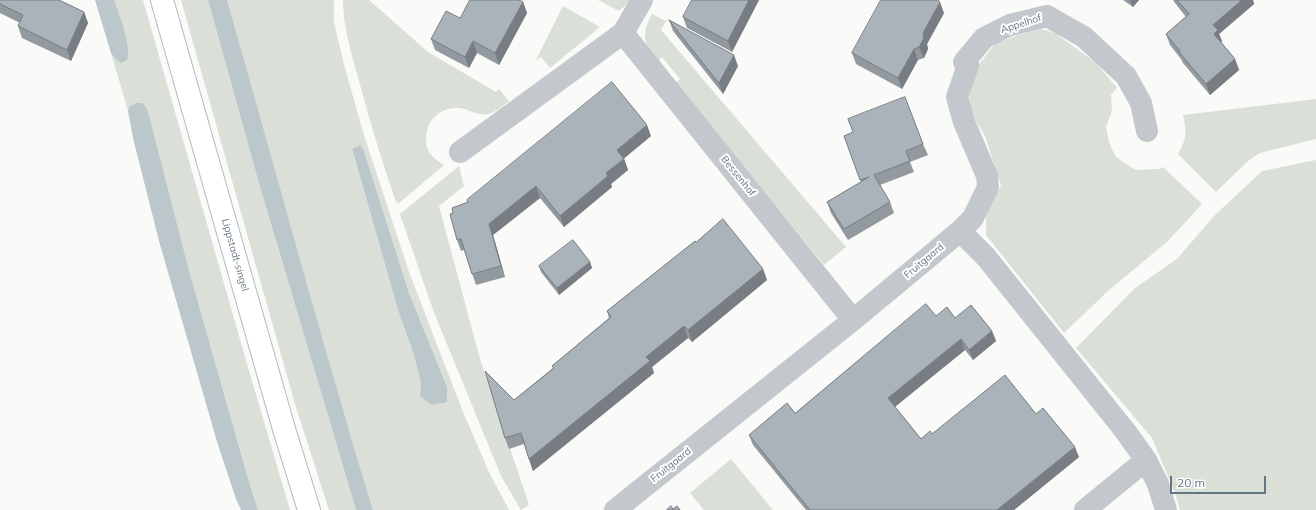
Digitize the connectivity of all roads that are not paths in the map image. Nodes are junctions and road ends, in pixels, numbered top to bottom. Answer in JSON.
{"nodes":[{"id":1,"x":162,"y":0,"type":"edge"},
{"id":2,"x":642,"y":0,"type":"edge"},
{"id":3,"x":623,"y":33,"type":"junction"},
{"id":4,"x":1147,"y":131,"type":"dead end"},
{"id":5,"x":460,"y":152,"type":"dead end"},
{"id":6,"x":960,"y":232,"type":"junction"},
{"id":7,"x":853,"y":320,"type":"junction"},
{"id":8,"x":1146,"y":460,"type":"junction"},
{"id":9,"x":309,"y":510,"type":"edge"},
{"id":10,"x":615,"y":510,"type":"edge"},
{"id":11,"x":1085,"y":510,"type":"edge"},
{"id":12,"x":1166,"y":510,"type":"edge"}],
"edges":[{"from":1,"to":9,"type":"main road","name":"Lippstadt-singel"},
{"from":2,"to":3,"type":"street"},
{"from":3,"to":5,"type":"street"},
{"from":3,"to":7,"type":"street","name":"Bessenhof"},
{"from":4,"to":6,"type":"street","name":"Appelhof"},
{"from":6,"to":7,"type":"street","name":"Fruitgaard"},
{"from":6,"to":8,"type":"street"},
{"from":7,"to":10,"type":"street","name":"Fruitgaard"},
{"from":8,"to":11,"type":"street"},
{"from":8,"to":12,"type":"street"}]}
